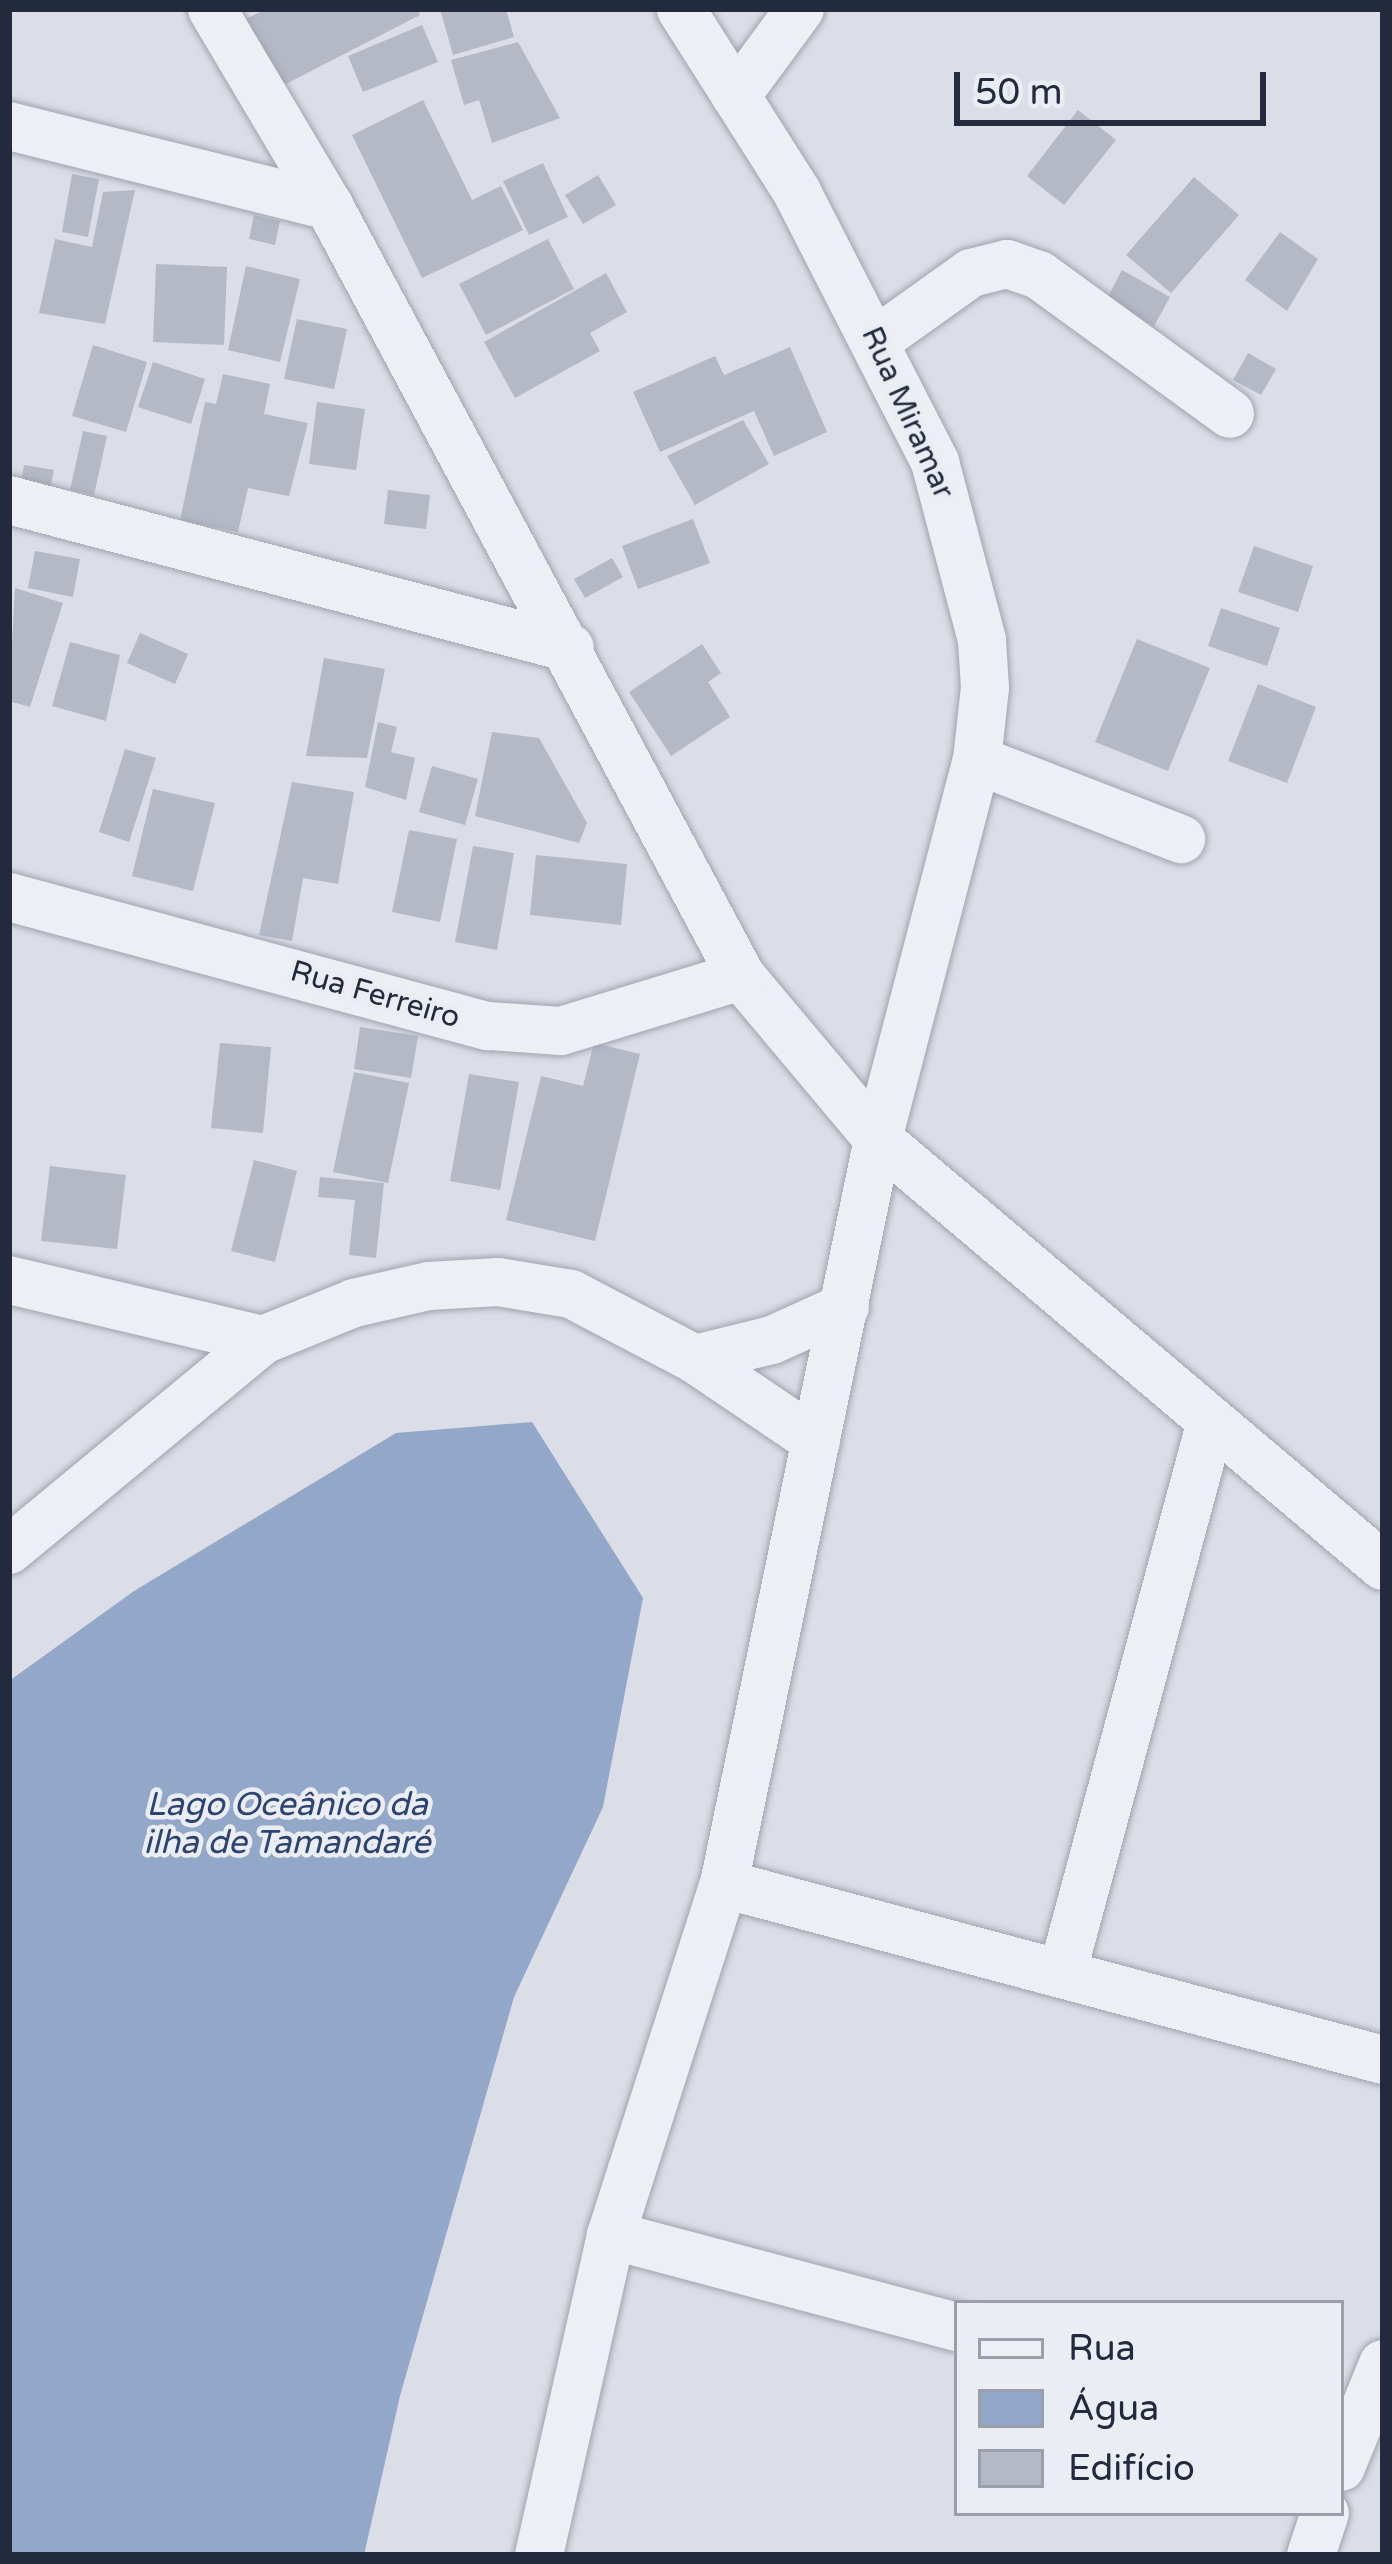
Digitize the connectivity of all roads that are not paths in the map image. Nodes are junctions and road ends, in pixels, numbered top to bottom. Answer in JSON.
{"nodes":[{"id":1,"x":681,"y":9,"type":"edge"},
{"id":2,"x":800,"y":9,"type":"edge"},
{"id":3,"x":218,"y":11,"type":"edge"},
{"id":4,"x":736,"y":96,"type":"junction"},
{"id":5,"x":9,"y":126,"type":"edge"},
{"id":6,"x":329,"y":206,"type":"junction"},
{"id":7,"x":877,"y":340,"type":"junction"},
{"id":8,"x":1230,"y":413,"type":"dead end"},
{"id":9,"x":9,"y":500,"type":"edge"},
{"id":10,"x":569,"y":648,"type":"junction"},
{"id":11,"x":976,"y":760,"type":"junction"},
{"id":12,"x":1181,"y":839,"type":"dead end"},
{"id":13,"x":9,"y":897,"type":"edge"},
{"id":14,"x":741,"y":976,"type":"junction"},
{"id":15,"x":878,"y":1138,"type":"junction"},
{"id":16,"x":9,"y":1280,"type":"edge"},
{"id":17,"x":844,"y":1307,"type":"junction"},
{"id":18,"x":263,"y":1340,"type":"junction"},
{"id":19,"x":695,"y":1359,"type":"junction"},
{"id":20,"x":1210,"y":1425,"type":"junction"},
{"id":21,"x":816,"y":1441,"type":"junction"},
{"id":22,"x":9,"y":1550,"type":"edge"},
{"id":23,"x":1383,"y":1566,"type":"edge"},
{"id":24,"x":724,"y":1884,"type":"junction"},
{"id":25,"x":1063,"y":1974,"type":"junction"},
{"id":26,"x":1383,"y":2060,"type":"edge"},
{"id":27,"x":611,"y":2235,"type":"junction"},
{"id":28,"x":954,"y":2325,"type":"edge"},
{"id":29,"x":1383,"y":2364,"type":"edge"},
{"id":30,"x":1345,"y":2442,"type":"edge"},
{"id":31,"x":1324,"y":2516,"type":"edge"},
{"id":32,"x":539,"y":2555,"type":"edge"},
{"id":33,"x":1311,"y":2555,"type":"edge"}],
"edges":[{"from":1,"to":4,"type":"street","name":"Rua Miramar"},
{"from":2,"to":4,"type":"street"},
{"from":3,"to":6,"type":"street"},
{"from":4,"to":7,"type":"street","name":"Rua Miramar"},
{"from":5,"to":6,"type":"street"},
{"from":6,"to":10,"type":"street"},
{"from":7,"to":8,"type":"street"},
{"from":7,"to":11,"type":"street","name":"Rua Miramar"},
{"from":9,"to":10,"type":"street"},
{"from":10,"to":14,"type":"street"},
{"from":11,"to":12,"type":"street"},
{"from":11,"to":15,"type":"street","name":"Rua Miramar"},
{"from":13,"to":14,"type":"street","name":"Rua Ferreiro"},
{"from":14,"to":15,"type":"street"},
{"from":15,"to":17,"type":"street","name":"Rua Miramar"},
{"from":15,"to":20,"type":"street"},
{"from":16,"to":18,"type":"street"},
{"from":17,"to":19,"type":"street"},
{"from":17,"to":21,"type":"street","name":"Rua Miramar"},
{"from":18,"to":19,"type":"street"},
{"from":18,"to":22,"type":"street"},
{"from":19,"to":21,"type":"street"},
{"from":20,"to":23,"type":"street"},
{"from":20,"to":25,"type":"street"},
{"from":21,"to":24,"type":"street","name":"Rua Miramar"},
{"from":24,"to":25,"type":"street"},
{"from":24,"to":27,"type":"street","name":"Rua Miramar"},
{"from":25,"to":26,"type":"street"},
{"from":27,"to":28,"type":"street"},
{"from":27,"to":32,"type":"street","name":"Rua Miramar"},
{"from":29,"to":30,"type":"street"},
{"from":31,"to":33,"type":"street"}]}
